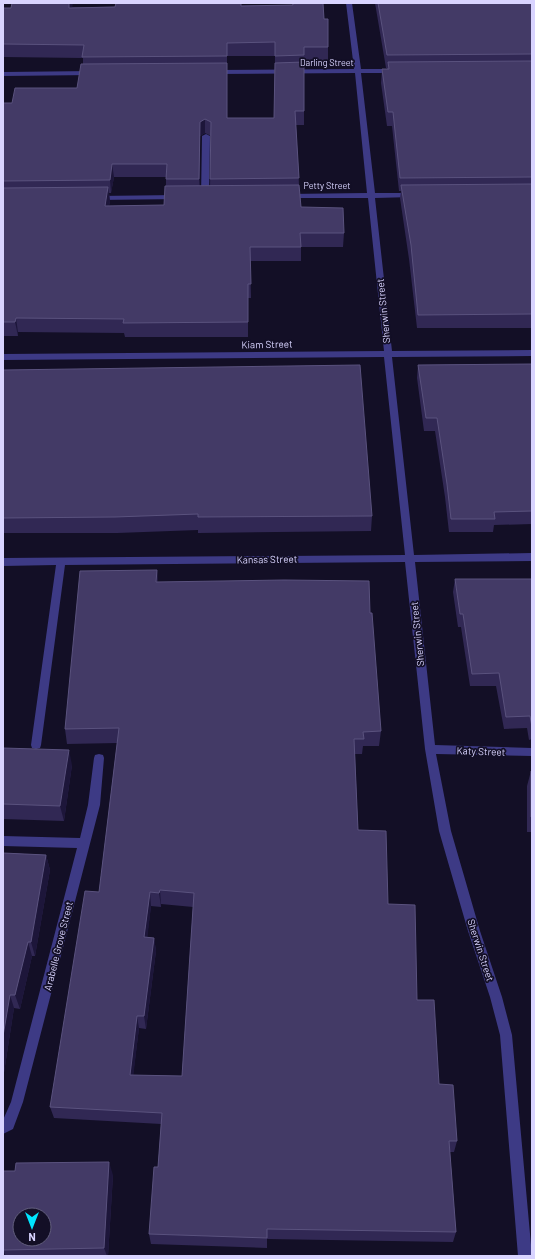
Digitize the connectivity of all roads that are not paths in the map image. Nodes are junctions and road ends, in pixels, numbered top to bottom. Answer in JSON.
{"nodes":[{"id":1,"x":349,"y":3,"type":"edge"},
{"id":2,"x":402,"y":71,"type":"edge"},
{"id":3,"x":205,"y":72,"type":"edge"},
{"id":4,"x":358,"y":72,"type":"junction"},
{"id":5,"x":97,"y":73,"type":"edge"},
{"id":6,"x":3,"y":74,"type":"edge"},
{"id":7,"x":206,"y":136,"type":"dead end"},
{"id":8,"x":424,"y":195,"type":"edge"},
{"id":9,"x":276,"y":196,"type":"edge"},
{"id":10,"x":371,"y":196,"type":"junction"},
{"id":11,"x":182,"y":197,"type":"edge"},
{"id":12,"x":205,"y":197,"type":"edge"},
{"id":13,"x":88,"y":198,"type":"edge"},
{"id":14,"x":532,"y":353,"type":"edge"},
{"id":15,"x":388,"y":354,"type":"junction"},
{"id":16,"x":3,"y":357,"type":"edge"},
{"id":17,"x":532,"y":557,"type":"edge"},
{"id":18,"x":410,"y":558,"type":"junction"},
{"id":19,"x":61,"y":561,"type":"junction"},
{"id":20,"x":3,"y":562,"type":"edge"},
{"id":21,"x":36,"y":745,"type":"dead end"},
{"id":22,"x":430,"y":749,"type":"junction"},
{"id":23,"x":532,"y":752,"type":"edge"},
{"id":24,"x":99,"y":758,"type":"dead end"},
{"id":25,"x":3,"y":841,"type":"edge"},
{"id":26,"x":84,"y":843,"type":"junction"},
{"id":27,"x":3,"y":1128,"type":"edge"},
{"id":28,"x":524,"y":1256,"type":"edge"}],
"edges":[{"from":1,"to":4,"type":"street","name":"Sherwin Street"},
{"from":2,"to":4,"type":"street","name":"Darling Street"},
{"from":3,"to":4,"type":"street","name":"Darling Street"},
{"from":4,"to":10,"type":"street","name":"Sherwin Street"},
{"from":5,"to":6,"type":"street"},
{"from":7,"to":12,"type":"street"},
{"from":8,"to":10,"type":"street","name":"Petty Street"},
{"from":9,"to":10,"type":"street","name":"Petty Street"},
{"from":10,"to":15,"type":"street","name":"Sherwin Street"},
{"from":11,"to":13,"type":"street"},
{"from":14,"to":15,"type":"street","name":"Kiam Street"},
{"from":15,"to":16,"type":"street","name":"Kiam Street"},
{"from":15,"to":18,"type":"street","name":"Sherwin Street"},
{"from":17,"to":18,"type":"street","name":"Kansas Street"},
{"from":18,"to":19,"type":"street","name":"Kansas Street"},
{"from":18,"to":22,"type":"street","name":"Sherwin Street"},
{"from":19,"to":20,"type":"street","name":"Kansas Street"},
{"from":19,"to":21,"type":"street"},
{"from":22,"to":23,"type":"street","name":"Katy Street"},
{"from":22,"to":28,"type":"street","name":"Sherwin Street"},
{"from":24,"to":26,"type":"street","name":"Arabelle Grove Street"},
{"from":25,"to":26,"type":"street"},
{"from":26,"to":27,"type":"street","name":"Arabelle Grove Street"}]}
